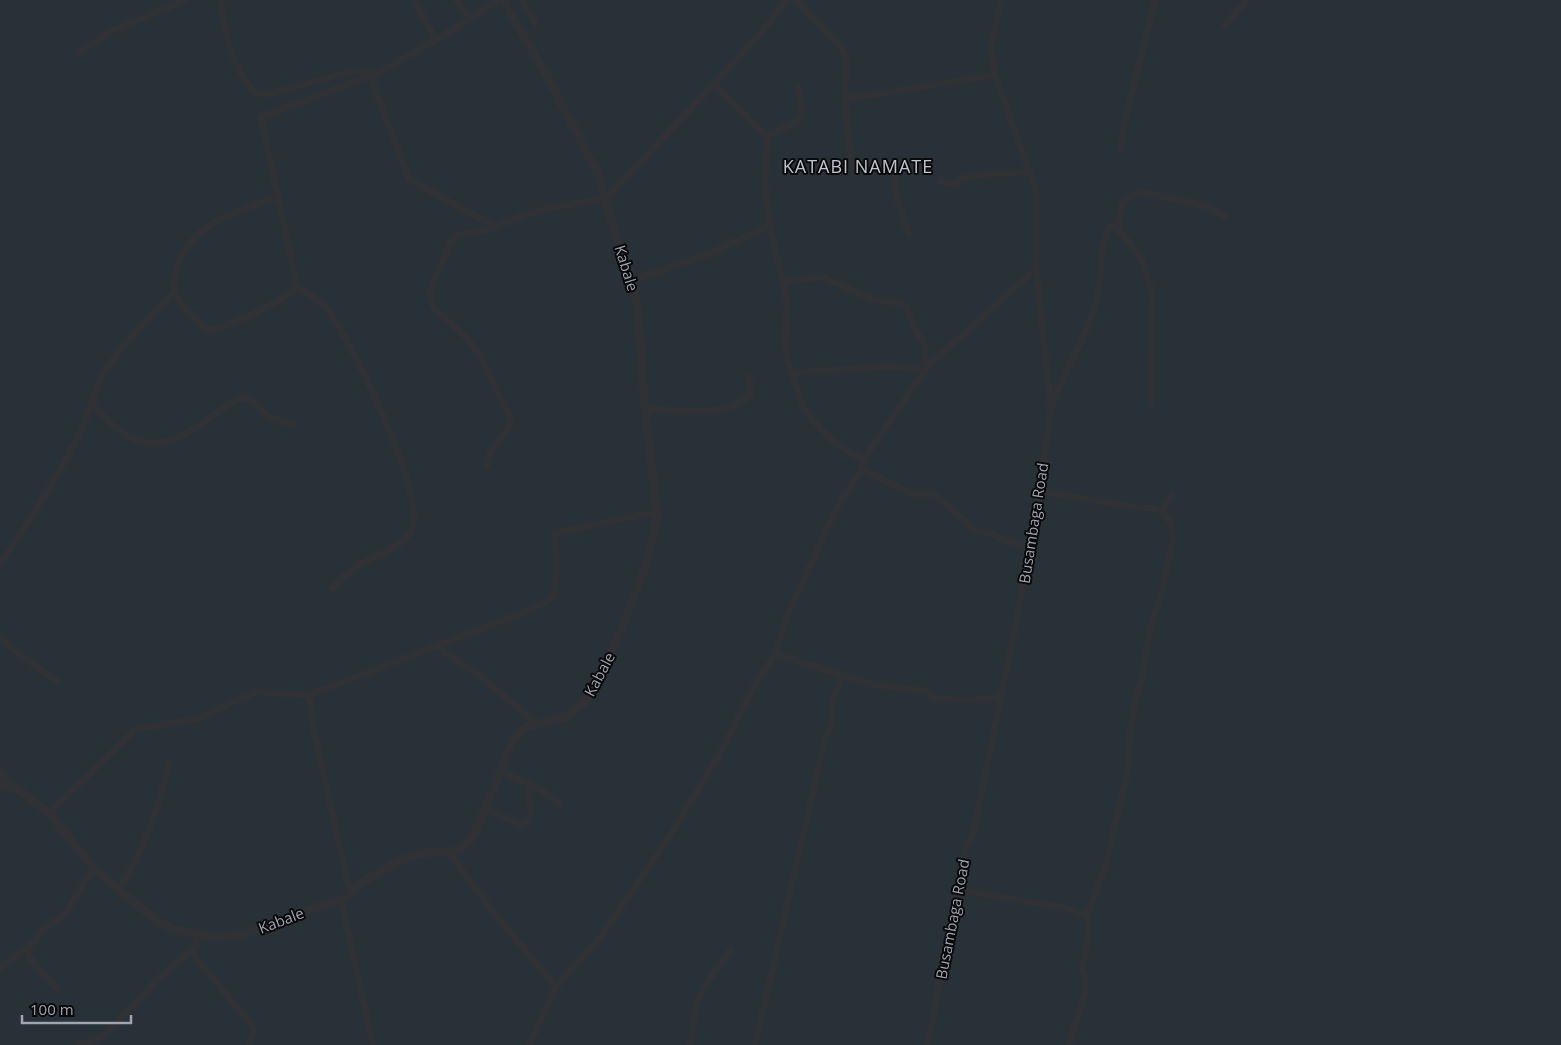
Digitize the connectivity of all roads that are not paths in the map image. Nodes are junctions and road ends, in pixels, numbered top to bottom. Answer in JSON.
{"nodes":[{"id":1,"x":185,"y":0,"type":"edge"},
{"id":2,"x":221,"y":0,"type":"edge"},
{"id":3,"x":414,"y":0,"type":"edge"},
{"id":4,"x":456,"y":0,"type":"edge"},
{"id":5,"x":499,"y":0,"type":"edge"},
{"id":6,"x":505,"y":0,"type":"edge"},
{"id":7,"x":521,"y":0,"type":"edge"},
{"id":8,"x":786,"y":0,"type":"edge"},
{"id":9,"x":796,"y":0,"type":"edge"},
{"id":10,"x":1002,"y":0,"type":"edge"},
{"id":11,"x":1154,"y":0,"type":"edge"},
{"id":12,"x":1247,"y":0,"type":"edge"},
{"id":13,"x":470,"y":19,"type":"junction"},
{"id":14,"x":535,"y":23,"type":"dead end"},
{"id":15,"x":1225,"y":25,"type":"dead end"},
{"id":16,"x":436,"y":40,"type":"junction"},
{"id":17,"x":78,"y":53,"type":"dead end"},
{"id":18,"x":378,"y":73,"type":"junction"},
{"id":19,"x":995,"y":75,"type":"junction"},
{"id":20,"x":370,"y":76,"type":"junction"},
{"id":21,"x":714,"y":84,"type":"junction"},
{"id":22,"x":798,"y":88,"type":"dead end"},
{"id":23,"x":845,"y":99,"type":"junction"},
{"id":24,"x":767,"y":136,"type":"junction"},
{"id":25,"x":1121,"y":150,"type":"dead end"},
{"id":26,"x":1028,"y":172,"type":"junction"},
{"id":27,"x":940,"y":182,"type":"dead end"},
{"id":28,"x":277,"y":197,"type":"junction"},
{"id":29,"x":606,"y":198,"type":"junction"},
{"id":30,"x":1225,"y":216,"type":"dead end"},
{"id":31,"x":770,"y":226,"type":"junction"},
{"id":32,"x":496,"y":227,"type":"junction"},
{"id":33,"x":1117,"y":228,"type":"junction"},
{"id":34,"x":909,"y":234,"type":"dead end"},
{"id":35,"x":1036,"y":269,"type":"junction"},
{"id":36,"x":633,"y":280,"type":"junction"},
{"id":37,"x":784,"y":281,"type":"junction"},
{"id":38,"x":297,"y":287,"type":"junction"},
{"id":39,"x":174,"y":292,"type":"junction"},
{"id":40,"x":927,"y":366,"type":"junction"},
{"id":41,"x":792,"y":373,"type":"junction"},
{"id":42,"x":749,"y":377,"type":"dead end"},
{"id":43,"x":1151,"y":404,"type":"dead end"},
{"id":44,"x":92,"y":405,"type":"junction"},
{"id":45,"x":645,"y":408,"type":"junction"},
{"id":46,"x":1051,"y":408,"type":"junction"},
{"id":47,"x":293,"y":425,"type":"dead end"},
{"id":48,"x":864,"y":460,"type":"junction"},
{"id":49,"x":487,"y":465,"type":"dead end"},
{"id":50,"x":862,"y":470,"type":"junction"},
{"id":51,"x":1039,"y":491,"type":"junction"},
{"id":52,"x":1172,"y":494,"type":"dead end"},
{"id":53,"x":1162,"y":512,"type":"junction"},
{"id":54,"x":657,"y":515,"type":"junction"},
{"id":55,"x":1029,"y":546,"type":"junction"},
{"id":56,"x":0,"y":564,"type":"edge"},
{"id":57,"x":332,"y":588,"type":"dead end"},
{"id":58,"x":0,"y":637,"type":"edge"},
{"id":59,"x":437,"y":644,"type":"junction"},
{"id":60,"x":775,"y":654,"type":"junction"},
{"id":61,"x":843,"y":675,"type":"junction"},
{"id":62,"x":57,"y":681,"type":"dead end"},
{"id":63,"x":309,"y":695,"type":"junction"},
{"id":64,"x":1000,"y":697,"type":"junction"},
{"id":65,"x":537,"y":724,"type":"junction"},
{"id":66,"x":169,"y":763,"type":"dead end"},
{"id":67,"x":0,"y":769,"type":"edge"},
{"id":68,"x":501,"y":771,"type":"junction"},
{"id":69,"x":528,"y":783,"type":"junction"},
{"id":70,"x":5,"y":784,"type":"edge"},
{"id":71,"x":560,"y":804,"type":"dead end"},
{"id":72,"x":486,"y":809,"type":"junction"},
{"id":73,"x":49,"y":813,"type":"junction"},
{"id":74,"x":449,"y":852,"type":"junction"},
{"id":75,"x":95,"y":870,"type":"junction"},
{"id":76,"x":118,"y":889,"type":"junction"},
{"id":77,"x":959,"y":890,"type":"junction"},
{"id":78,"x":350,"y":894,"type":"junction"},
{"id":79,"x":341,"y":900,"type":"junction"},
{"id":80,"x":1088,"y":914,"type":"junction"},
{"id":81,"x":194,"y":934,"type":"junction"},
{"id":82,"x":25,"y":949,"type":"junction"},
{"id":83,"x":193,"y":949,"type":"junction"},
{"id":84,"x":731,"y":949,"type":"dead end"},
{"id":85,"x":0,"y":968,"type":"edge"},
{"id":86,"x":556,"y":987,"type":"junction"},
{"id":87,"x":58,"y":989,"type":"dead end"},
{"id":88,"x":77,"y":1045,"type":"edge"},
{"id":89,"x":249,"y":1045,"type":"edge"},
{"id":90,"x":373,"y":1045,"type":"edge"},
{"id":91,"x":529,"y":1045,"type":"edge"},
{"id":92,"x":690,"y":1045,"type":"edge"},
{"id":93,"x":755,"y":1045,"type":"edge"},
{"id":94,"x":927,"y":1045,"type":"edge"},
{"id":95,"x":1069,"y":1045,"type":"edge"}],
"edges":[{"from":1,"to":17,"type":"street"},
{"from":2,"to":18,"type":"street"},
{"from":3,"to":16,"type":"street"},
{"from":4,"to":13,"type":"street"},
{"from":5,"to":13,"type":"street"},
{"from":6,"to":29,"type":"street","name":"Kabale"},
{"from":7,"to":14,"type":"street"},
{"from":8,"to":21,"type":"street"},
{"from":9,"to":23,"type":"street"},
{"from":10,"to":19,"type":"street","name":"Busambaga Road"},
{"from":11,"to":25,"type":"street"},
{"from":12,"to":15,"type":"street"},
{"from":13,"to":16,"type":"street"},
{"from":16,"to":18,"type":"street"},
{"from":18,"to":20,"type":"street"},
{"from":19,"to":23,"type":"street"},
{"from":19,"to":26,"type":"street","name":"Busambaga Road"},
{"from":20,"to":28,"type":"street"},
{"from":20,"to":32,"type":"street"},
{"from":21,"to":24,"type":"street"},
{"from":21,"to":29,"type":"street"},
{"from":22,"to":24,"type":"street"},
{"from":23,"to":34,"type":"street"},
{"from":24,"to":31,"type":"street"},
{"from":26,"to":27,"type":"street"},
{"from":26,"to":35,"type":"street","name":"Busambaga Road"},
{"from":28,"to":38,"type":"street"},
{"from":28,"to":39,"type":"street"},
{"from":29,"to":32,"type":"street"},
{"from":29,"to":36,"type":"street","name":"Kabale"},
{"from":30,"to":33,"type":"street"},
{"from":31,"to":36,"type":"street"},
{"from":31,"to":37,"type":"street"},
{"from":32,"to":49,"type":"street"},
{"from":33,"to":43,"type":"street"},
{"from":33,"to":46,"type":"street"},
{"from":35,"to":40,"type":"street"},
{"from":35,"to":46,"type":"street","name":"Busambaga Road"},
{"from":36,"to":45,"type":"street","name":"Kabale"},
{"from":37,"to":40,"type":"street"},
{"from":37,"to":41,"type":"street"},
{"from":38,"to":39,"type":"street"},
{"from":38,"to":57,"type":"street"},
{"from":39,"to":44,"type":"street"},
{"from":40,"to":41,"type":"street"},
{"from":40,"to":48,"type":"street"},
{"from":41,"to":48,"type":"street"},
{"from":42,"to":45,"type":"street"},
{"from":44,"to":47,"type":"street"},
{"from":44,"to":56,"type":"street"},
{"from":45,"to":54,"type":"street","name":"Kabale"},
{"from":46,"to":51,"type":"street","name":"Busambaga Road"},
{"from":48,"to":50,"type":"street"},
{"from":50,"to":55,"type":"street"},
{"from":50,"to":60,"type":"street"},
{"from":51,"to":53,"type":"street"},
{"from":51,"to":55,"type":"street","name":"Busambaga Road"},
{"from":52,"to":53,"type":"street"},
{"from":53,"to":80,"type":"street"},
{"from":54,"to":59,"type":"street"},
{"from":54,"to":65,"type":"street","name":"Kabale"},
{"from":55,"to":64,"type":"street","name":"Busambaga Road"},
{"from":58,"to":62,"type":"street"},
{"from":59,"to":63,"type":"street"},
{"from":59,"to":65,"type":"street"},
{"from":60,"to":61,"type":"street"},
{"from":60,"to":86,"type":"street"},
{"from":61,"to":64,"type":"street"},
{"from":61,"to":93,"type":"street"},
{"from":63,"to":73,"type":"street"},
{"from":63,"to":78,"type":"street"},
{"from":64,"to":77,"type":"street","name":"Busambaga Road"},
{"from":65,"to":68,"type":"street","name":"Kabale"},
{"from":66,"to":76,"type":"street"},
{"from":67,"to":70,"type":"street"},
{"from":68,"to":69,"type":"street"},
{"from":68,"to":72,"type":"street","name":"Kabale"},
{"from":69,"to":71,"type":"street"},
{"from":69,"to":72,"type":"street"},
{"from":70,"to":73,"type":"street","name":"Kabale"},
{"from":72,"to":74,"type":"street","name":"Kabale"},
{"from":73,"to":75,"type":"street","name":"Kabale"},
{"from":74,"to":78,"type":"street","name":"Kabale"},
{"from":74,"to":86,"type":"street"},
{"from":75,"to":76,"type":"street","name":"Kabale"},
{"from":75,"to":82,"type":"street"},
{"from":76,"to":81,"type":"street","name":"Kabale"},
{"from":77,"to":80,"type":"street"},
{"from":77,"to":94,"type":"street","name":"Busambaga Road"},
{"from":78,"to":79,"type":"street","name":"Kabale"},
{"from":79,"to":81,"type":"street","name":"Kabale"},
{"from":79,"to":90,"type":"street"},
{"from":80,"to":95,"type":"street"},
{"from":81,"to":83,"type":"street"},
{"from":82,"to":85,"type":"street"},
{"from":82,"to":87,"type":"street"},
{"from":83,"to":88,"type":"street"},
{"from":83,"to":89,"type":"street"},
{"from":84,"to":92,"type":"street"},
{"from":86,"to":91,"type":"street"}]}
